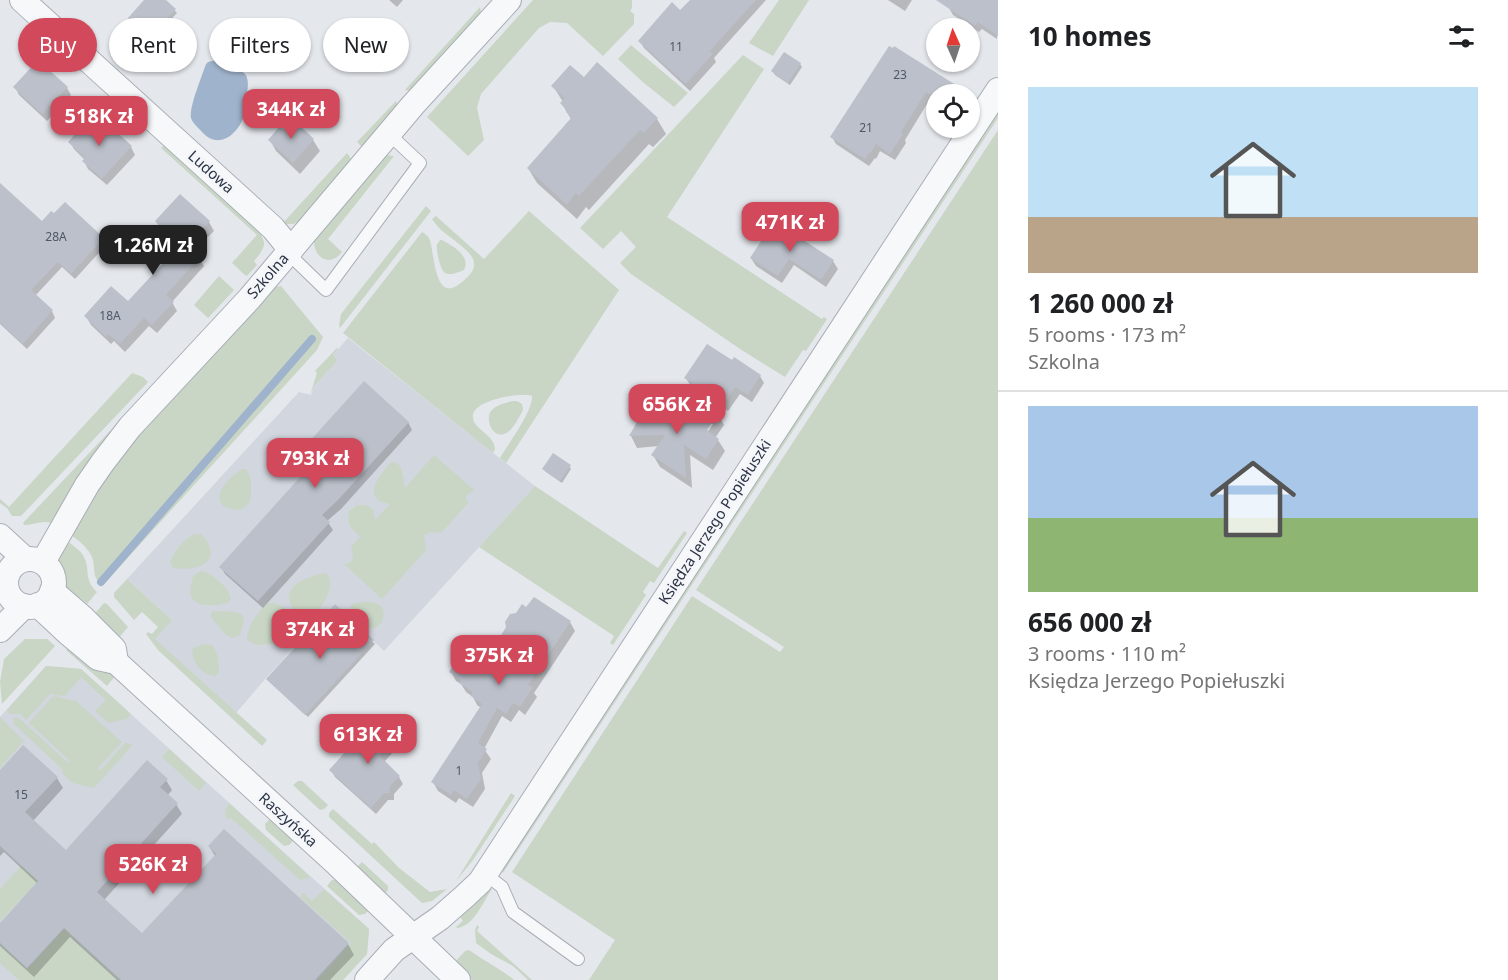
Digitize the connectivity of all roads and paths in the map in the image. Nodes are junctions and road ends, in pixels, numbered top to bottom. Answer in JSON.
{"nodes":[{"id":1,"x":22,"y":0,"type":"edge"},
{"id":2,"x":509,"y":0,"type":"edge"},
{"id":3,"x":998,"y":90,"type":"edge"},
{"id":4,"x":389,"y":134,"type":"junction"},
{"id":5,"x":291,"y":250,"type":"junction"},
{"id":6,"x":0,"y":536,"type":"edge"},
{"id":7,"x":22,"y":584,"type":"edge"},
{"id":8,"x":0,"y":630,"type":"edge"},
{"id":9,"x":485,"y":874,"type":"junction"},
{"id":10,"x":412,"y":937,"type":"junction"},
{"id":11,"x":578,"y":959,"type":"dead end"},
{"id":12,"x":367,"y":980,"type":"edge"},
{"id":13,"x":458,"y":980,"type":"edge"}],
"edges":[{"from":1,"to":5,"type":"street","name":"Ludowa"},
{"from":2,"to":4,"type":"street","name":"Szkolna"},
{"from":3,"to":9,"type":"street","name":"Księdza Jerzego Popiełuszki"},
{"from":4,"to":5,"type":"street","name":"Szkolna"},
{"from":4,"to":5,"type":"lane"},
{"from":5,"to":7,"type":"street","name":"Szkolna"},
{"from":6,"to":7,"type":"street","name":"Raszyńska"},
{"from":7,"to":8,"type":"street","name":"Szkolna"},
{"from":7,"to":10,"type":"street","name":"Raszyńska"},
{"from":9,"to":10,"type":"street","name":"Księdza Jerzego Popiełuszki"},
{"from":9,"to":11,"type":"lane"},
{"from":10,"to":12,"type":"street","name":"Księdza Jerzego Popiełuszki"},
{"from":10,"to":13,"type":"street","name":"Raszyńska"}]}
